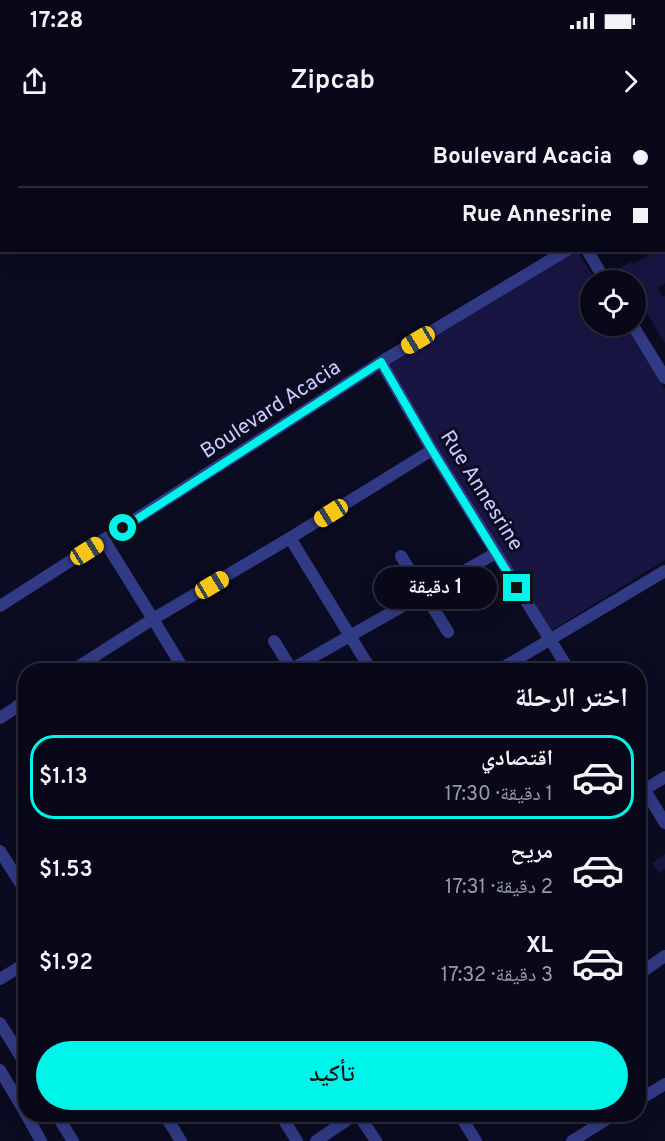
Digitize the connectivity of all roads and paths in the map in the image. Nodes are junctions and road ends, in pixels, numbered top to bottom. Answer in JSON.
{"nodes":[{"id":1,"x":564,"y":252,"type":"edge"},
{"id":2,"x":588,"y":252,"type":"edge"},
{"id":3,"x":599,"y":270,"type":"edge"},
{"id":4,"x":639,"y":336,"type":"edge"},
{"id":5,"x":381,"y":362,"type":"junction"},
{"id":6,"x":665,"y":378,"type":"edge"},
{"id":7,"x":432,"y":450,"type":"junction"},
{"id":8,"x":290,"y":538,"type":"junction"},
{"id":9,"x":104,"y":540,"type":"junction"},
{"id":10,"x":496,"y":553,"type":"junction"},
{"id":11,"x":401,"y":556,"type":"dead end"},
{"id":12,"x":665,"y":571,"type":"edge"},
{"id":13,"x":424,"y":594,"type":"junction"},
{"id":14,"x":0,"y":606,"type":"edge"},
{"id":15,"x":153,"y":619,"type":"junction"},
{"id":16,"x":448,"y":632,"type":"dead end"},
{"id":17,"x":350,"y":636,"type":"junction"},
{"id":18,"x":549,"y":640,"type":"junction"},
{"id":19,"x":274,"y":641,"type":"dead end"},
{"id":20,"x":84,"y":663,"type":"edge"},
{"id":21,"x":179,"y":663,"type":"edge"},
{"id":22,"x":287,"y":663,"type":"edge"},
{"id":23,"x":303,"y":663,"type":"edge"},
{"id":24,"x":366,"y":663,"type":"edge"},
{"id":25,"x":511,"y":663,"type":"edge"},
{"id":26,"x":564,"y":663,"type":"edge"},
{"id":27,"x":18,"y":706,"type":"edge"},
{"id":28,"x":0,"y":718,"type":"edge"},
{"id":29,"x":665,"y":777,"type":"edge"},
{"id":30,"x":646,"y":786,"type":"edge"},
{"id":31,"x":646,"y":795,"type":"edge"},
{"id":32,"x":665,"y":823,"type":"edge"},
{"id":33,"x":0,"y":851,"type":"edge"},
{"id":34,"x":18,"y":879,"type":"edge"},
{"id":35,"x":665,"y":956,"type":"edge"},
{"id":36,"x":646,"y":966,"type":"edge"},
{"id":37,"x":18,"y":968,"type":"edge"},
{"id":38,"x":0,"y":979,"type":"edge"},
{"id":39,"x":0,"y":1023,"type":"edge"},
{"id":40,"x":18,"y":1052,"type":"edge"},
{"id":41,"x":0,"y":1070,"type":"edge"},
{"id":42,"x":665,"y":1084,"type":"edge"},
{"id":43,"x":646,"y":1093,"type":"edge"},
{"id":44,"x":18,"y":1100,"type":"edge"},
{"id":45,"x":31,"y":1122,"type":"edge"},
{"id":46,"x":61,"y":1122,"type":"edge"},
{"id":47,"x":169,"y":1122,"type":"edge"},
{"id":48,"x":285,"y":1122,"type":"edge"},
{"id":49,"x":345,"y":1122,"type":"edge"},
{"id":50,"x":363,"y":1122,"type":"edge"},
{"id":51,"x":464,"y":1122,"type":"edge"},
{"id":52,"x":602,"y":1122,"type":"edge"},
{"id":53,"x":42,"y":1141,"type":"edge"},
{"id":54,"x":73,"y":1141,"type":"edge"},
{"id":55,"x":181,"y":1141,"type":"edge"},
{"id":56,"x":297,"y":1141,"type":"edge"},
{"id":57,"x":316,"y":1141,"type":"edge"},
{"id":58,"x":376,"y":1141,"type":"edge"},
{"id":59,"x":476,"y":1141,"type":"edge"},
{"id":60,"x":572,"y":1141,"type":"edge"}],
"edges":[{"from":1,"to":5,"type":"street","name":"Boulevard Acacia"},
{"from":2,"to":3,"type":"street"},
{"from":4,"to":6,"type":"street"},
{"from":5,"to":7,"type":"street","name":"Rue Annesrine"},
{"from":5,"to":9,"type":"street","name":"Boulevard Acacia"},
{"from":7,"to":8,"type":"street"},
{"from":7,"to":10,"type":"street","name":"Rue Annesrine"},
{"from":8,"to":15,"type":"street"},
{"from":8,"to":17,"type":"street"},
{"from":9,"to":14,"type":"street","name":"Boulevard Acacia"},
{"from":9,"to":15,"type":"street"},
{"from":10,"to":13,"type":"street"},
{"from":10,"to":18,"type":"street","name":"Rue Annesrine"},
{"from":11,"to":13,"type":"street"},
{"from":12,"to":18,"type":"street"},
{"from":13,"to":16,"type":"street"},
{"from":13,"to":17,"type":"street"},
{"from":15,"to":20,"type":"street"},
{"from":15,"to":21,"type":"street"},
{"from":17,"to":23,"type":"street"},
{"from":17,"to":24,"type":"street"},
{"from":18,"to":25,"type":"street"},
{"from":18,"to":26,"type":"street","name":"Rue Annesrine"},
{"from":19,"to":22,"type":"street"},
{"from":27,"to":28,"type":"street"},
{"from":29,"to":30,"type":"street"},
{"from":31,"to":32,"type":"street"},
{"from":33,"to":34,"type":"street"},
{"from":35,"to":36,"type":"street"},
{"from":37,"to":38,"type":"street"},
{"from":39,"to":40,"type":"street"},
{"from":41,"to":44,"type":"street"},
{"from":42,"to":43,"type":"street"},
{"from":45,"to":53,"type":"street"},
{"from":46,"to":54,"type":"street"},
{"from":47,"to":55,"type":"street"},
{"from":48,"to":56,"type":"street"},
{"from":49,"to":57,"type":"street"},
{"from":50,"to":58,"type":"street"},
{"from":51,"to":59,"type":"street"},
{"from":52,"to":60,"type":"street"}]}
